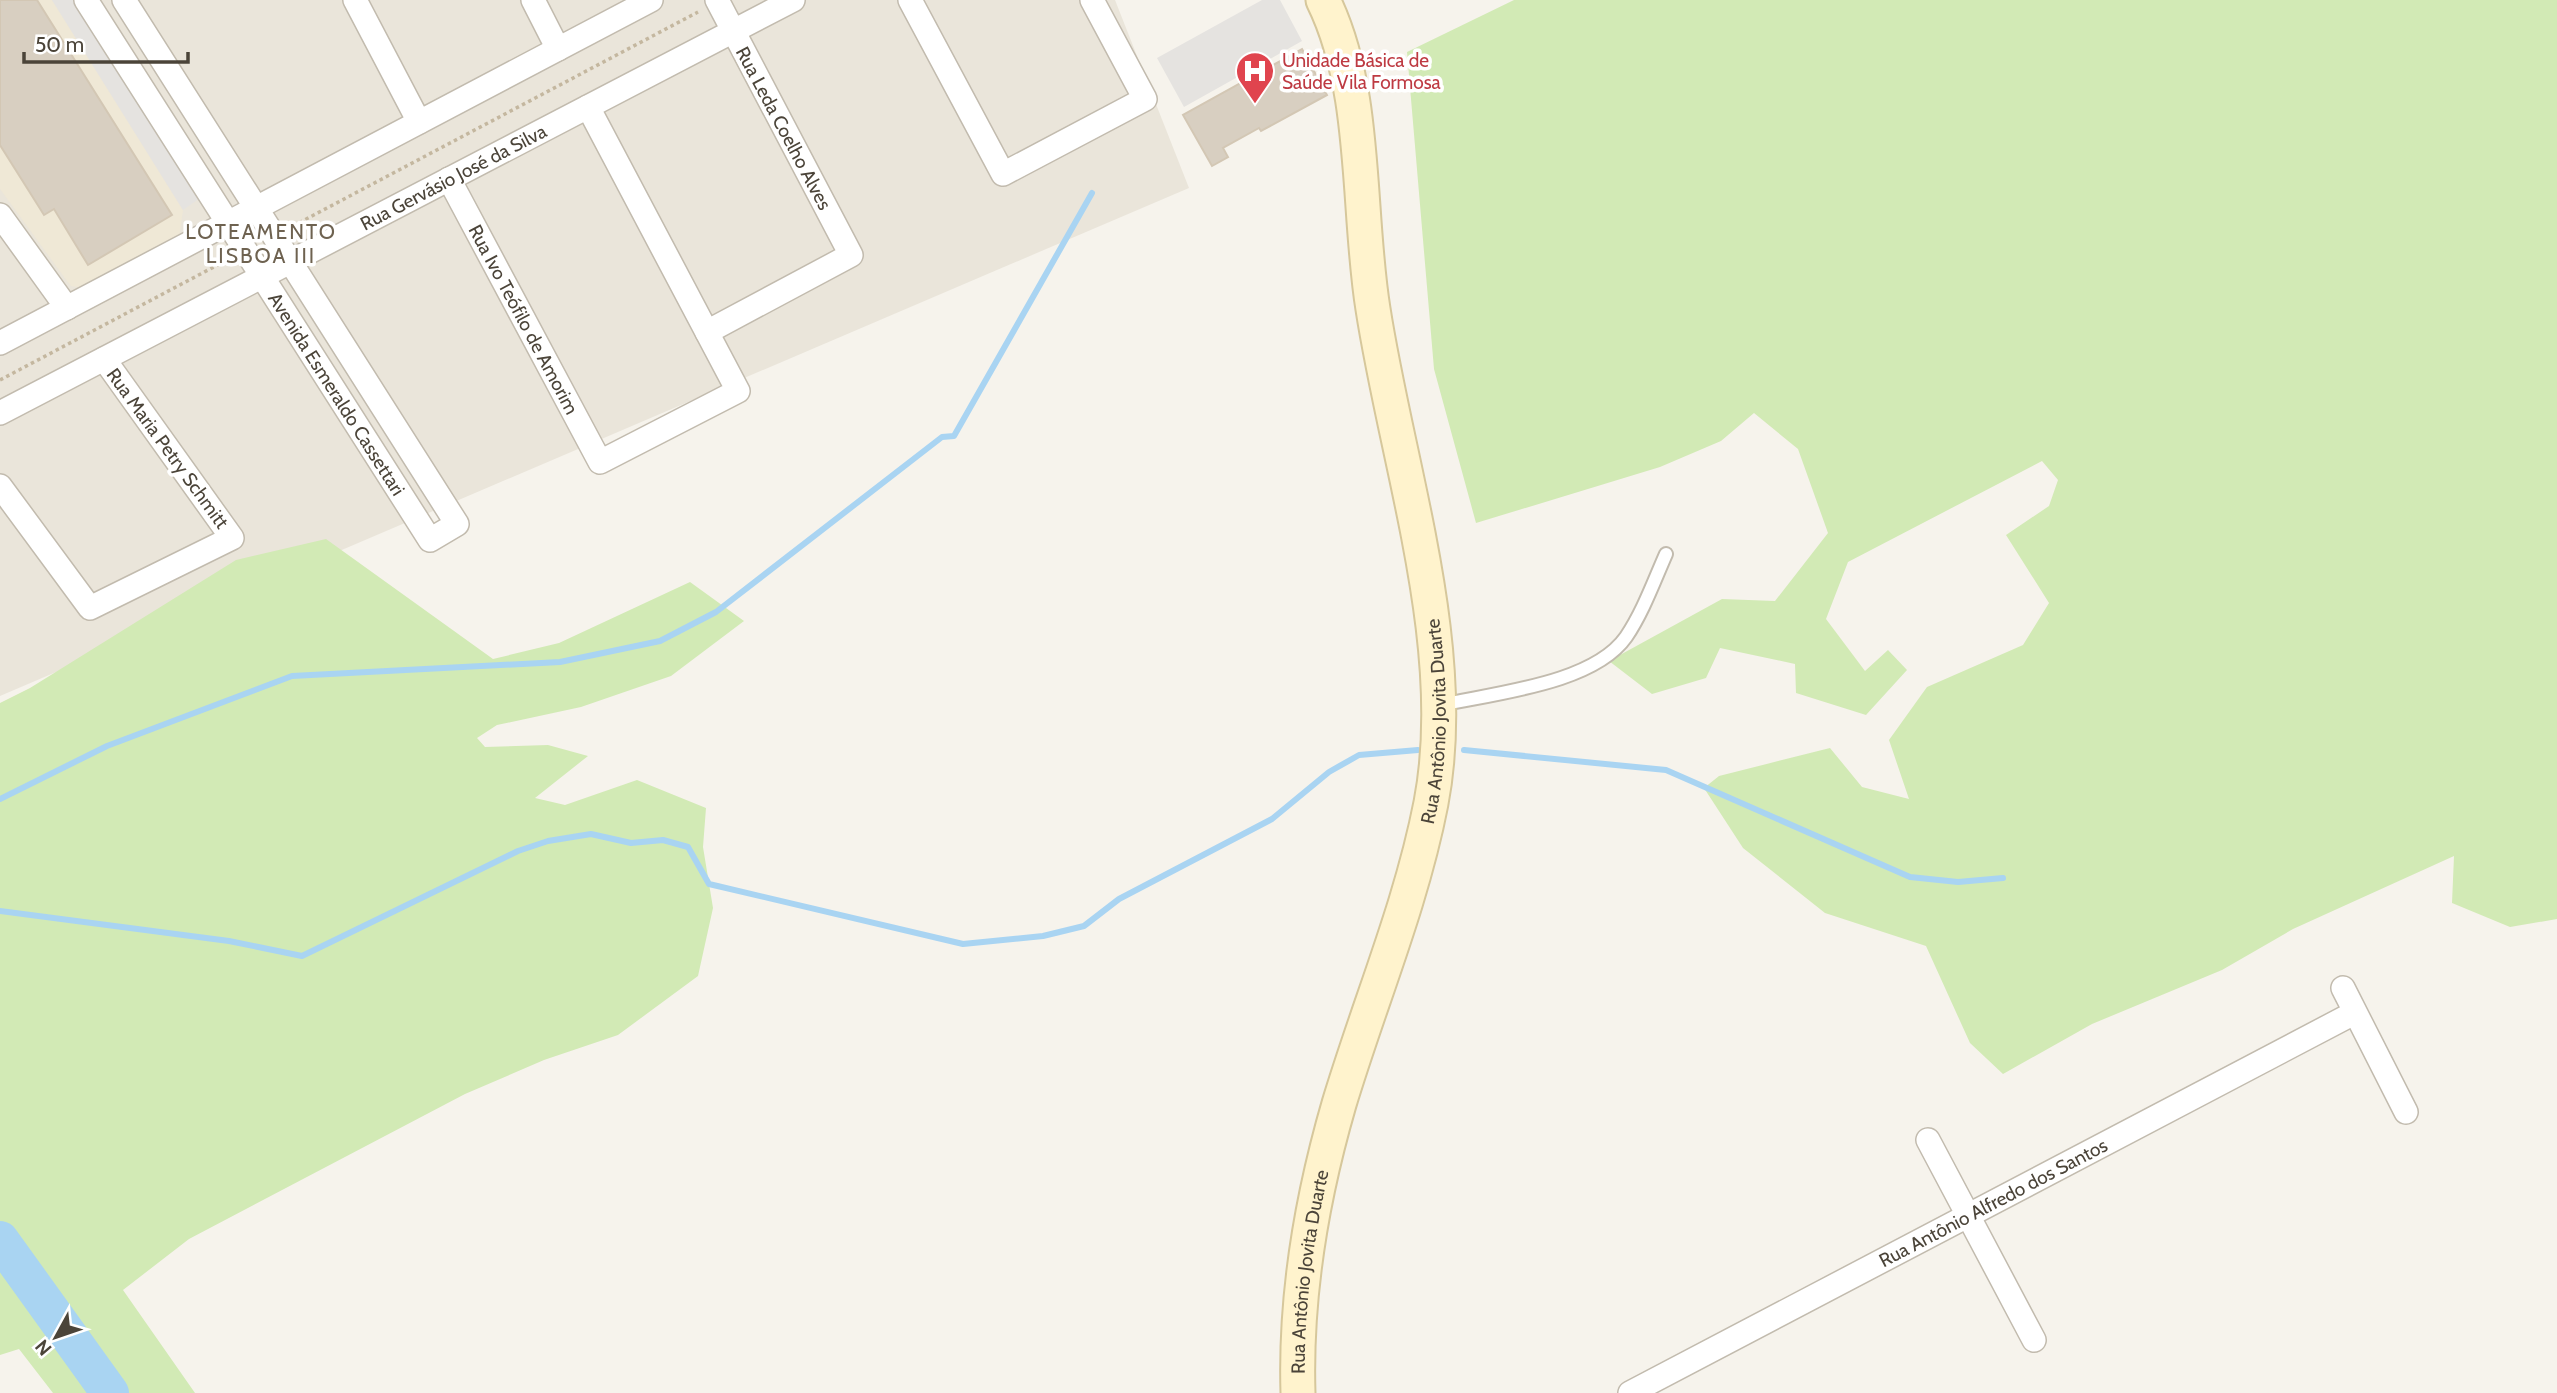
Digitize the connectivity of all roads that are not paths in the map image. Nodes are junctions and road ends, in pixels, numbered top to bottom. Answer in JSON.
{"nodes":[{"id":1,"x":86,"y":0,"type":"edge"},
{"id":2,"x":124,"y":0,"type":"edge"},
{"id":3,"x":355,"y":0,"type":"edge"},
{"id":4,"x":533,"y":0,"type":"edge"},
{"id":5,"x":651,"y":0,"type":"edge"},
{"id":6,"x":793,"y":0,"type":"edge"},
{"id":7,"x":911,"y":0,"type":"edge"},
{"id":8,"x":1092,"y":0,"type":"edge"},
{"id":9,"x":1324,"y":0,"type":"edge"},
{"id":10,"x":718,"y":1,"type":"edge"},
{"id":11,"x":734,"y":31,"type":"junction"},
{"id":12,"x":558,"y":49,"type":"junction"},
{"id":13,"x":589,"y":107,"type":"junction"},
{"id":14,"x":419,"y":122,"type":"junction"},
{"id":15,"x":449,"y":179,"type":"junction"},
{"id":16,"x":256,"y":208,"type":"junction"},
{"id":17,"x":0,"y":215,"type":"edge"},
{"id":18,"x":228,"y":223,"type":"junction"},
{"id":19,"x":290,"y":262,"type":"junction"},
{"id":20,"x":262,"y":276,"type":"junction"},
{"id":21,"x":67,"y":308,"type":"junction"},
{"id":22,"x":707,"y":332,"type":"junction"},
{"id":23,"x":0,"y":343,"type":"edge"},
{"id":24,"x":104,"y":359,"type":"junction"},
{"id":25,"x":0,"y":413,"type":"edge"},
{"id":26,"x":0,"y":486,"type":"edge"},
{"id":27,"x":1666,"y":554,"type":"dead end"},
{"id":28,"x":1440,"y":705,"type":"junction"},
{"id":29,"x":2343,"y":988,"type":"dead end"},
{"id":30,"x":2354,"y":1013,"type":"junction"},
{"id":31,"x":2406,"y":1112,"type":"dead end"},
{"id":32,"x":1928,"y":1140,"type":"dead end"},
{"id":33,"x":1968,"y":1214,"type":"junction"},
{"id":34,"x":2034,"y":1340,"type":"dead end"},
{"id":35,"x":1298,"y":1393,"type":"edge"},
{"id":36,"x":1630,"y":1393,"type":"edge"}],
"edges":[{"from":1,"to":18,"type":"street","name":"Avenida Esmeraldo Cassettari"},
{"from":2,"to":16,"type":"street","name":"Avenida Esmeraldo Cassettari"},
{"from":3,"to":14,"type":"street"},
{"from":4,"to":12,"type":"street"},
{"from":5,"to":12,"type":"street"},
{"from":6,"to":11,"type":"street","name":"Rua Gervásio José da Silva"},
{"from":7,"to":8,"type":"street"},
{"from":9,"to":28,"type":"main road","name":"Rua Antônio Jovita Duarte"},
{"from":10,"to":11,"type":"street","name":"Rua Leda Coelho Alves"},
{"from":11,"to":13,"type":"street","name":"Rua Gervásio José da Silva"},
{"from":11,"to":22,"type":"street","name":"Rua Leda Coelho Alves"},
{"from":12,"to":14,"type":"street"},
{"from":13,"to":15,"type":"street","name":"Rua Gervásio José da Silva"},
{"from":13,"to":22,"type":"street"},
{"from":14,"to":16,"type":"street"},
{"from":15,"to":19,"type":"street","name":"Rua Gervásio José da Silva"},
{"from":15,"to":22,"type":"street","name":"Rua Ivo Teófilo de Amorim"},
{"from":16,"to":18,"type":"street"},
{"from":16,"to":19,"type":"street","name":"Avenida Esmeraldo Cassettari"},
{"from":17,"to":21,"type":"street"},
{"from":18,"to":20,"type":"street","name":"Avenida Esmeraldo Cassettari"},
{"from":18,"to":21,"type":"street"},
{"from":19,"to":20,"type":"street","name":"Rua Gervásio José da Silva"},
{"from":19,"to":20,"type":"street","name":"Avenida Esmeraldo Cassettari"},
{"from":20,"to":24,"type":"street","name":"Rua Gervásio José da Silva"},
{"from":21,"to":23,"type":"street"},
{"from":24,"to":25,"type":"street","name":"Rua Gervásio José da Silva"},
{"from":24,"to":26,"type":"street","name":"Rua Maria Petry Schmitt"},
{"from":27,"to":28,"type":"lane"},
{"from":28,"to":35,"type":"main road","name":"Rua Antônio Jovita Duarte"},
{"from":29,"to":30,"type":"street"},
{"from":30,"to":31,"type":"street"},
{"from":30,"to":33,"type":"street","name":"Rua Antônio Alfredo dos Santos"},
{"from":32,"to":33,"type":"street"},
{"from":33,"to":34,"type":"street"},
{"from":33,"to":36,"type":"street","name":"Rua Antônio Alfredo dos Santos"}]}
